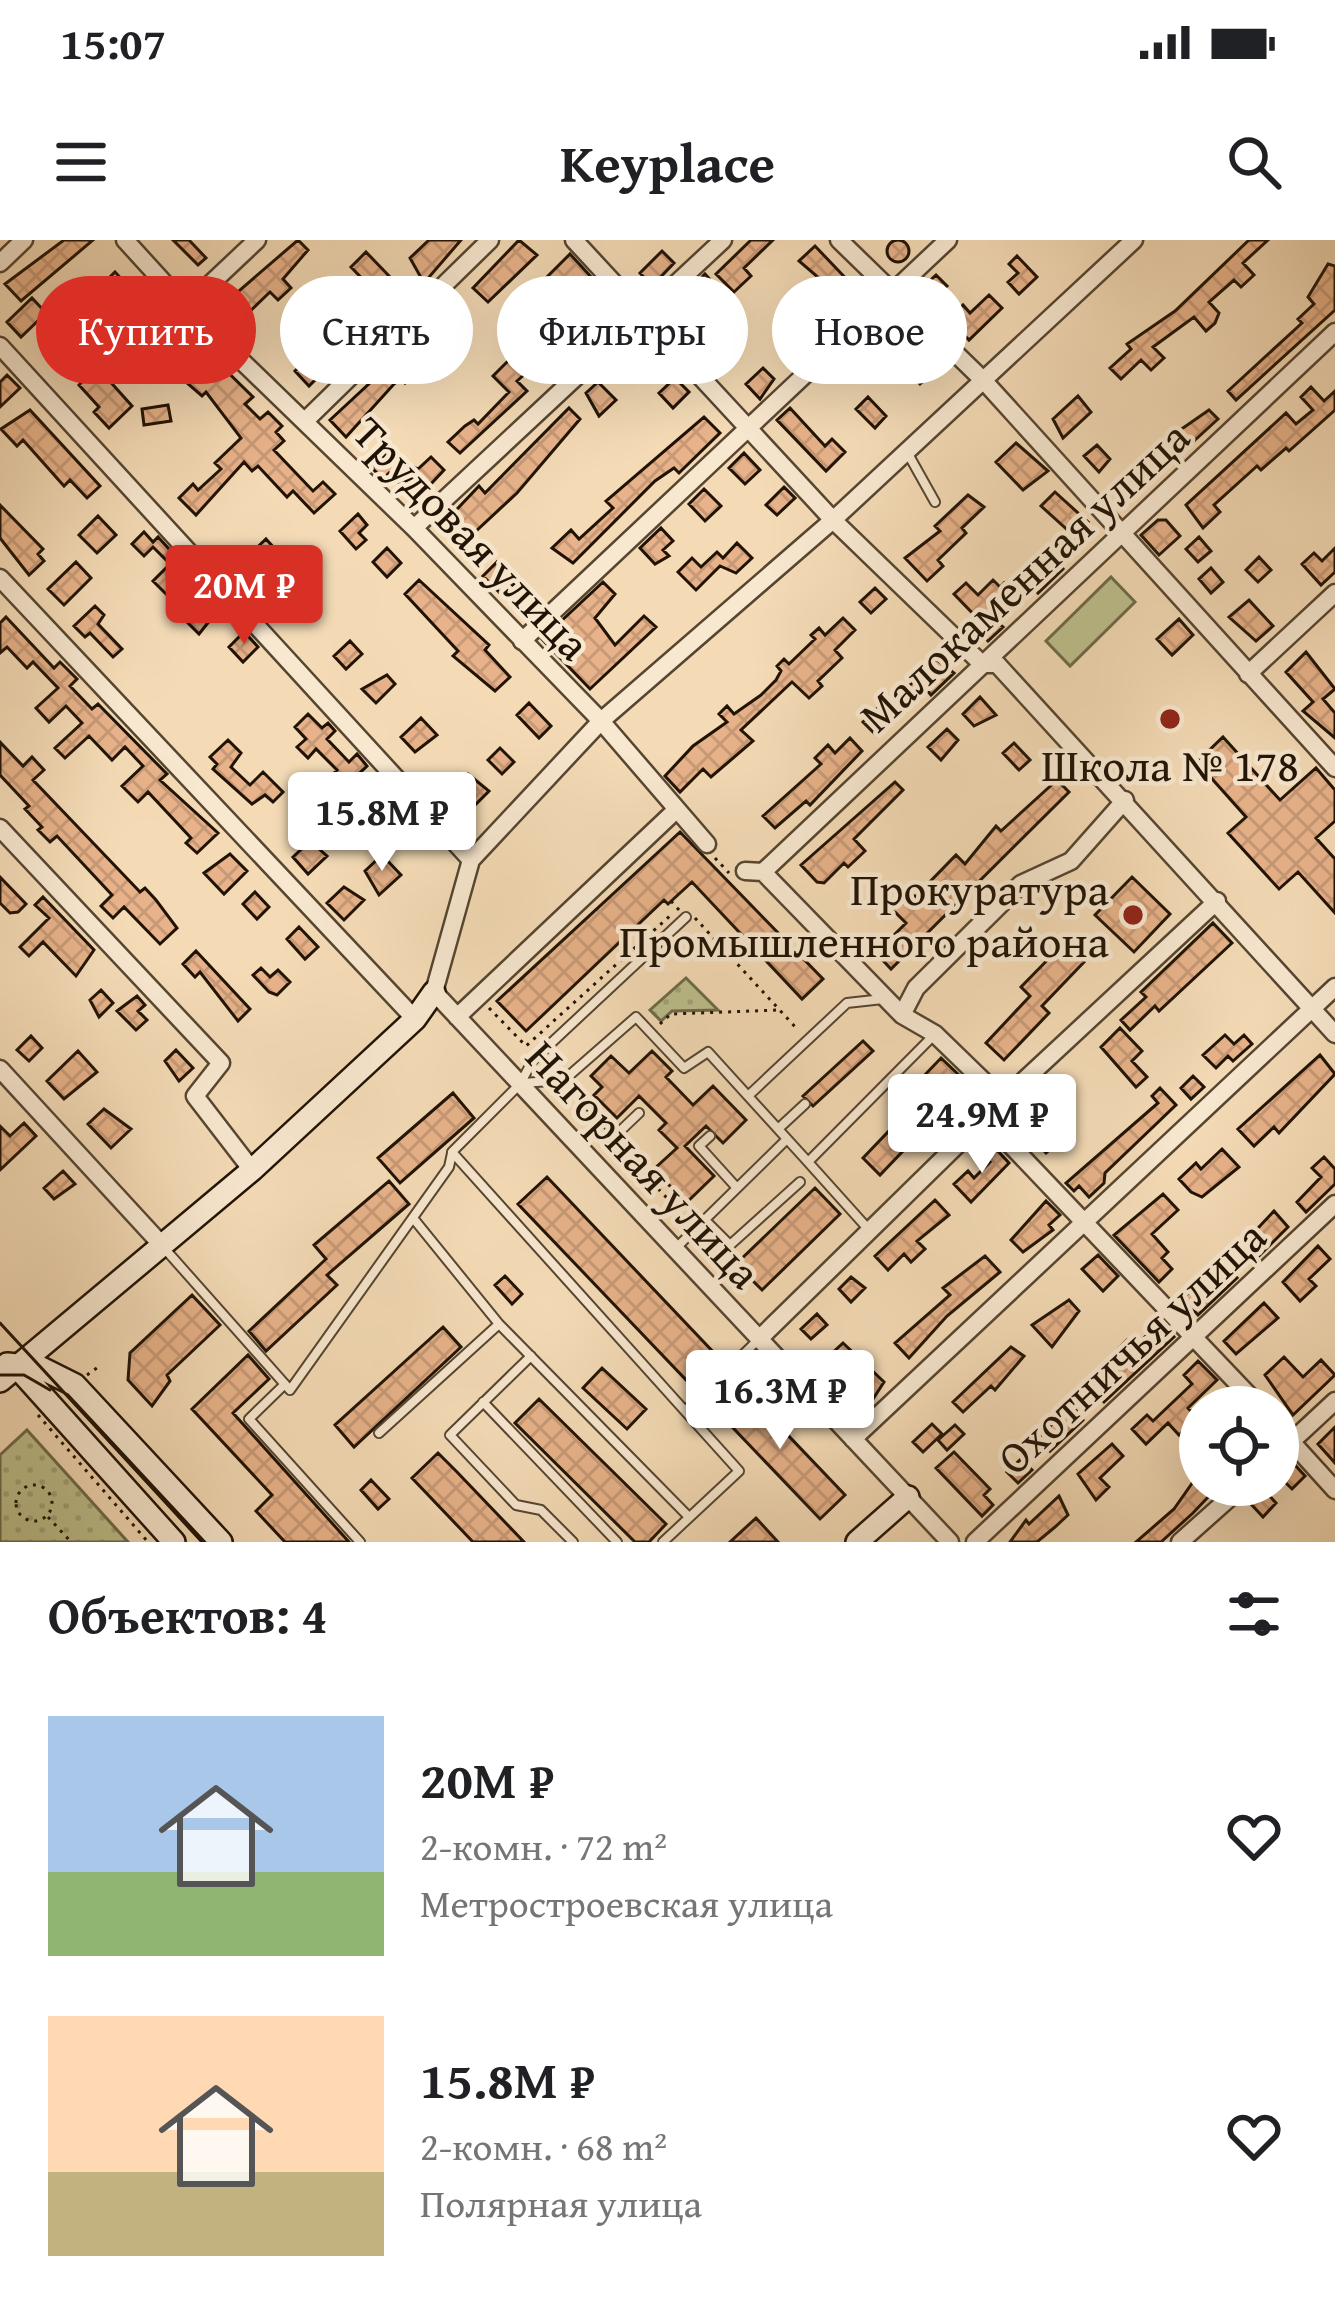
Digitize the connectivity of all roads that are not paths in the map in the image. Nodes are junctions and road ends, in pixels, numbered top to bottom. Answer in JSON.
{"nodes":[{"id":1,"x":24,"y":240,"type":"edge"},
{"id":2,"x":125,"y":240,"type":"edge"},
{"id":3,"x":257,"y":240,"type":"edge"},
{"id":4,"x":490,"y":240,"type":"edge"},
{"id":5,"x":574,"y":240,"type":"edge"},
{"id":6,"x":722,"y":240,"type":"edge"},
{"id":7,"x":838,"y":240,"type":"edge"},
{"id":8,"x":948,"y":240,"type":"edge"},
{"id":9,"x":1134,"y":240,"type":"edge"},
{"id":10,"x":0,"y":262,"type":"edge"},
{"id":11,"x":158,"y":276,"type":"edge"},
{"id":12,"x":219,"y":276,"type":"edge"},
{"id":13,"x":609,"y":276,"type":"edge"},
{"id":14,"x":682,"y":276,"type":"edge"},
{"id":15,"x":872,"y":276,"type":"edge"},
{"id":16,"x":910,"y":276,"type":"edge"},
{"id":17,"x":1335,"y":332,"type":"edge"},
{"id":18,"x":0,"y":346,"type":"edge"},
{"id":19,"x":967,"y":365,"type":"edge"},
{"id":20,"x":256,"y":373,"type":"edge"},
{"id":21,"x":984,"y":381,"type":"junction"},
{"id":22,"x":567,"y":384,"type":"edge"},
{"id":23,"x":710,"y":384,"type":"edge"},
{"id":24,"x":792,"y":384,"type":"edge"},
{"id":25,"x":306,"y":420,"type":"junction"},
{"id":26,"x":747,"y":425,"type":"junction"},
{"id":27,"x":907,"y":452,"type":"junction"},
{"id":28,"x":934,"y":502,"type":"dead end"},
{"id":29,"x":833,"y":520,"type":"junction"},
{"id":30,"x":414,"y":528,"type":"junction"},
{"id":31,"x":1120,"y":534,"type":"junction"},
{"id":32,"x":0,"y":578,"type":"edge"},
{"id":33,"x":1335,"y":593,"type":"edge"},
{"id":34,"x":521,"y":641,"type":"junction"},
{"id":35,"x":982,"y":664,"type":"junction"},
{"id":36,"x":1248,"y":674,"type":"junction"},
{"id":37,"x":601,"y":721,"type":"junction"},
{"id":38,"x":1335,"y":768,"type":"edge"},
{"id":39,"x":1125,"y":800,"type":"junction"},
{"id":40,"x":675,"y":811,"type":"junction"},
{"id":41,"x":0,"y":828,"type":"edge"},
{"id":42,"x":707,"y":844,"type":"dead end"},
{"id":43,"x":471,"y":860,"type":"junction"},
{"id":44,"x":1217,"y":901,"type":"junction"},
{"id":45,"x":686,"y":916,"type":"dead end"},
{"id":46,"x":1335,"y":987,"type":"edge"},
{"id":47,"x":434,"y":992,"type":"junction"},
{"id":48,"x":886,"y":998,"type":"junction"},
{"id":49,"x":1312,"y":1008,"type":"junction"},
{"id":50,"x":902,"y":1015,"type":"junction"},
{"id":51,"x":457,"y":1017,"type":"junction"},
{"id":52,"x":416,"y":1019,"type":"junction"},
{"id":53,"x":935,"y":1034,"type":"junction"},
{"id":54,"x":1335,"y":1034,"type":"edge"},
{"id":55,"x":0,"y":1069,"type":"edge"},
{"id":56,"x":564,"y":1080,"type":"junction"},
{"id":57,"x":520,"y":1084,"type":"junction"},
{"id":58,"x":748,"y":1096,"type":"junction"},
{"id":59,"x":1003,"y":1100,"type":"junction"},
{"id":60,"x":805,"y":1105,"type":"dead end"},
{"id":61,"x":639,"y":1113,"type":"dead end"},
{"id":62,"x":985,"y":1118,"type":"junction"},
{"id":63,"x":778,"y":1129,"type":"junction"},
{"id":64,"x":710,"y":1136,"type":"dead end"},
{"id":65,"x":787,"y":1139,"type":"junction"},
{"id":66,"x":452,"y":1152,"type":"junction"},
{"id":67,"x":808,"y":1162,"type":"junction"},
{"id":68,"x":252,"y":1171,"type":"junction"},
{"id":69,"x":800,"y":1182,"type":"dead end"},
{"id":70,"x":737,"y":1188,"type":"junction"},
{"id":71,"x":1335,"y":1204,"type":"edge"},
{"id":72,"x":413,"y":1218,"type":"junction"},
{"id":73,"x":705,"y":1220,"type":"junction"},
{"id":74,"x":1085,"y":1221,"type":"junction"},
{"id":75,"x":870,"y":1231,"type":"junction"},
{"id":76,"x":160,"y":1244,"type":"junction"},
{"id":77,"x":675,"y":1249,"type":"junction"},
{"id":78,"x":499,"y":1324,"type":"junction"},
{"id":79,"x":1197,"y":1337,"type":"junction"},
{"id":80,"x":759,"y":1339,"type":"junction"},
{"id":81,"x":531,"y":1356,"type":"junction"},
{"id":82,"x":4,"y":1365,"type":"edge"},
{"id":83,"x":285,"y":1384,"type":"junction"},
{"id":84,"x":1241,"y":1386,"type":"edge"},
{"id":85,"x":1335,"y":1401,"type":"edge"},
{"id":86,"x":483,"y":1402,"type":"junction"},
{"id":87,"x":685,"y":1411,"type":"junction"},
{"id":88,"x":380,"y":1433,"type":"dead end"},
{"id":89,"x":1299,"y":1435,"type":"edge"},
{"id":90,"x":853,"y":1438,"type":"junction"},
{"id":91,"x":1299,"y":1460,"type":"edge"},
{"id":92,"x":1335,"y":1490,"type":"edge"},
{"id":93,"x":908,"y":1497,"type":"junction"},
{"id":94,"x":1220,"y":1506,"type":"edge"},
{"id":95,"x":689,"y":1517,"type":"junction"},
{"id":96,"x":174,"y":1542,"type":"edge"},
{"id":97,"x":221,"y":1542,"type":"edge"},
{"id":98,"x":360,"y":1542,"type":"edge"},
{"id":99,"x":573,"y":1542,"type":"edge"},
{"id":100,"x":617,"y":1542,"type":"edge"},
{"id":101,"x":663,"y":1542,"type":"edge"},
{"id":102,"x":857,"y":1542,"type":"edge"},
{"id":103,"x":950,"y":1542,"type":"edge"},
{"id":104,"x":975,"y":1542,"type":"edge"},
{"id":105,"x":1180,"y":1542,"type":"edge"}],
"edges":[{"from":1,"to":10,"type":"street"},
{"from":2,"to":11,"type":"street","name":"Трудовая улица"},
{"from":3,"to":12,"type":"street"},
{"from":4,"to":25,"type":"street"},
{"from":5,"to":13,"type":"street"},
{"from":6,"to":14,"type":"street"},
{"from":7,"to":15,"type":"street"},
{"from":8,"to":16,"type":"street"},
{"from":9,"to":21,"type":"street"},
{"from":17,"to":31,"type":"street","name":"Малокаменная улица"},
{"from":18,"to":43,"type":"street"},
{"from":19,"to":21,"type":"street"},
{"from":20,"to":25,"type":"street","name":"Трудовая улица"},
{"from":21,"to":27,"type":"street"},
{"from":21,"to":31,"type":"street"},
{"from":22,"to":30,"type":"street"},
{"from":23,"to":26,"type":"street"},
{"from":24,"to":26,"type":"street"},
{"from":25,"to":30,"type":"street","name":"Трудовая улица"},
{"from":26,"to":29,"type":"street"},
{"from":26,"to":34,"type":"street"},
{"from":27,"to":28,"type":"lane"},
{"from":27,"to":29,"type":"street"},
{"from":29,"to":35,"type":"street"},
{"from":29,"to":37,"type":"street"},
{"from":30,"to":34,"type":"street","name":"Трудовая улица"},
{"from":31,"to":35,"type":"street","name":"Малокаменная улица"},
{"from":31,"to":36,"type":"street"},
{"from":32,"to":52,"type":"street"},
{"from":33,"to":36,"type":"street"},
{"from":34,"to":37,"type":"street","name":"Трудовая улица"},
{"from":35,"to":39,"type":"street"},
{"from":35,"to":48,"type":"street","name":"Малокаменная улица"},
{"from":36,"to":38,"type":"street"},
{"from":37,"to":40,"type":"street","name":"Трудовая улица"},
{"from":37,"to":43,"type":"street"},
{"from":39,"to":44,"type":"street"},
{"from":39,"to":50,"type":"street"},
{"from":40,"to":42,"type":"street","name":"Трудовая улица"},
{"from":40,"to":51,"type":"street"},
{"from":41,"to":68,"type":"street"},
{"from":43,"to":47,"type":"street"},
{"from":44,"to":49,"type":"street"},
{"from":44,"to":59,"type":"street"},
{"from":45,"to":57,"type":"lane"},
{"from":46,"to":49,"type":"street"},
{"from":47,"to":51,"type":"street","name":"Нагорная улица"},
{"from":47,"to":52,"type":"street"},
{"from":48,"to":50,"type":"street"},
{"from":48,"to":58,"type":"lane"},
{"from":49,"to":54,"type":"street"},
{"from":49,"to":74,"type":"street"},
{"from":50,"to":53,"type":"street"},
{"from":51,"to":57,"type":"street","name":"Нагорная улица"},
{"from":52,"to":68,"type":"street"},
{"from":53,"to":59,"type":"street"},
{"from":53,"to":67,"type":"lane"},
{"from":55,"to":76,"type":"street"},
{"from":56,"to":57,"type":"lane"},
{"from":56,"to":58,"type":"lane"},
{"from":56,"to":61,"type":"lane"},
{"from":57,"to":66,"type":"lane"},
{"from":57,"to":77,"type":"street","name":"Нагорная улица"},
{"from":58,"to":63,"type":"lane"},
{"from":59,"to":62,"type":"street"},
{"from":60,"to":63,"type":"lane"},
{"from":62,"to":74,"type":"street"},
{"from":62,"to":75,"type":"street"},
{"from":63,"to":65,"type":"lane"},
{"from":64,"to":70,"type":"lane"},
{"from":65,"to":67,"type":"lane"},
{"from":65,"to":70,"type":"lane"},
{"from":66,"to":72,"type":"lane"},
{"from":66,"to":87,"type":"lane"},
{"from":67,"to":75,"type":"lane"},
{"from":68,"to":76,"type":"street"},
{"from":69,"to":73,"type":"lane"},
{"from":70,"to":73,"type":"lane"},
{"from":71,"to":79,"type":"street","name":"Охотничья улица"},
{"from":72,"to":78,"type":"lane"},
{"from":72,"to":83,"type":"lane"},
{"from":73,"to":77,"type":"lane"},
{"from":74,"to":79,"type":"street"},
{"from":74,"to":90,"type":"street"},
{"from":75,"to":80,"type":"street"},
{"from":76,"to":82,"type":"street"},
{"from":76,"to":83,"type":"lane"},
{"from":77,"to":80,"type":"street","name":"Нагорная улица"},
{"from":78,"to":81,"type":"lane"},
{"from":78,"to":88,"type":"lane"},
{"from":79,"to":84,"type":"street"},
{"from":79,"to":104,"type":"street","name":"Охотничья улица"},
{"from":80,"to":87,"type":"lane"},
{"from":80,"to":90,"type":"street","name":"Нагорная улица"},
{"from":81,"to":86,"type":"lane"},
{"from":81,"to":95,"type":"lane"},
{"from":82,"to":96,"type":"street"},
{"from":82,"to":97,"type":"street"},
{"from":83,"to":98,"type":"lane"},
{"from":85,"to":89,"type":"street"},
{"from":86,"to":99,"type":"lane"},
{"from":86,"to":100,"type":"lane"},
{"from":87,"to":95,"type":"lane"},
{"from":90,"to":93,"type":"street","name":"Нагорная улица"},
{"from":91,"to":92,"type":"street"},
{"from":93,"to":102,"type":"street"},
{"from":93,"to":103,"type":"street","name":"Нагорная улица"},
{"from":94,"to":105,"type":"street"},
{"from":95,"to":101,"type":"lane"}]}
